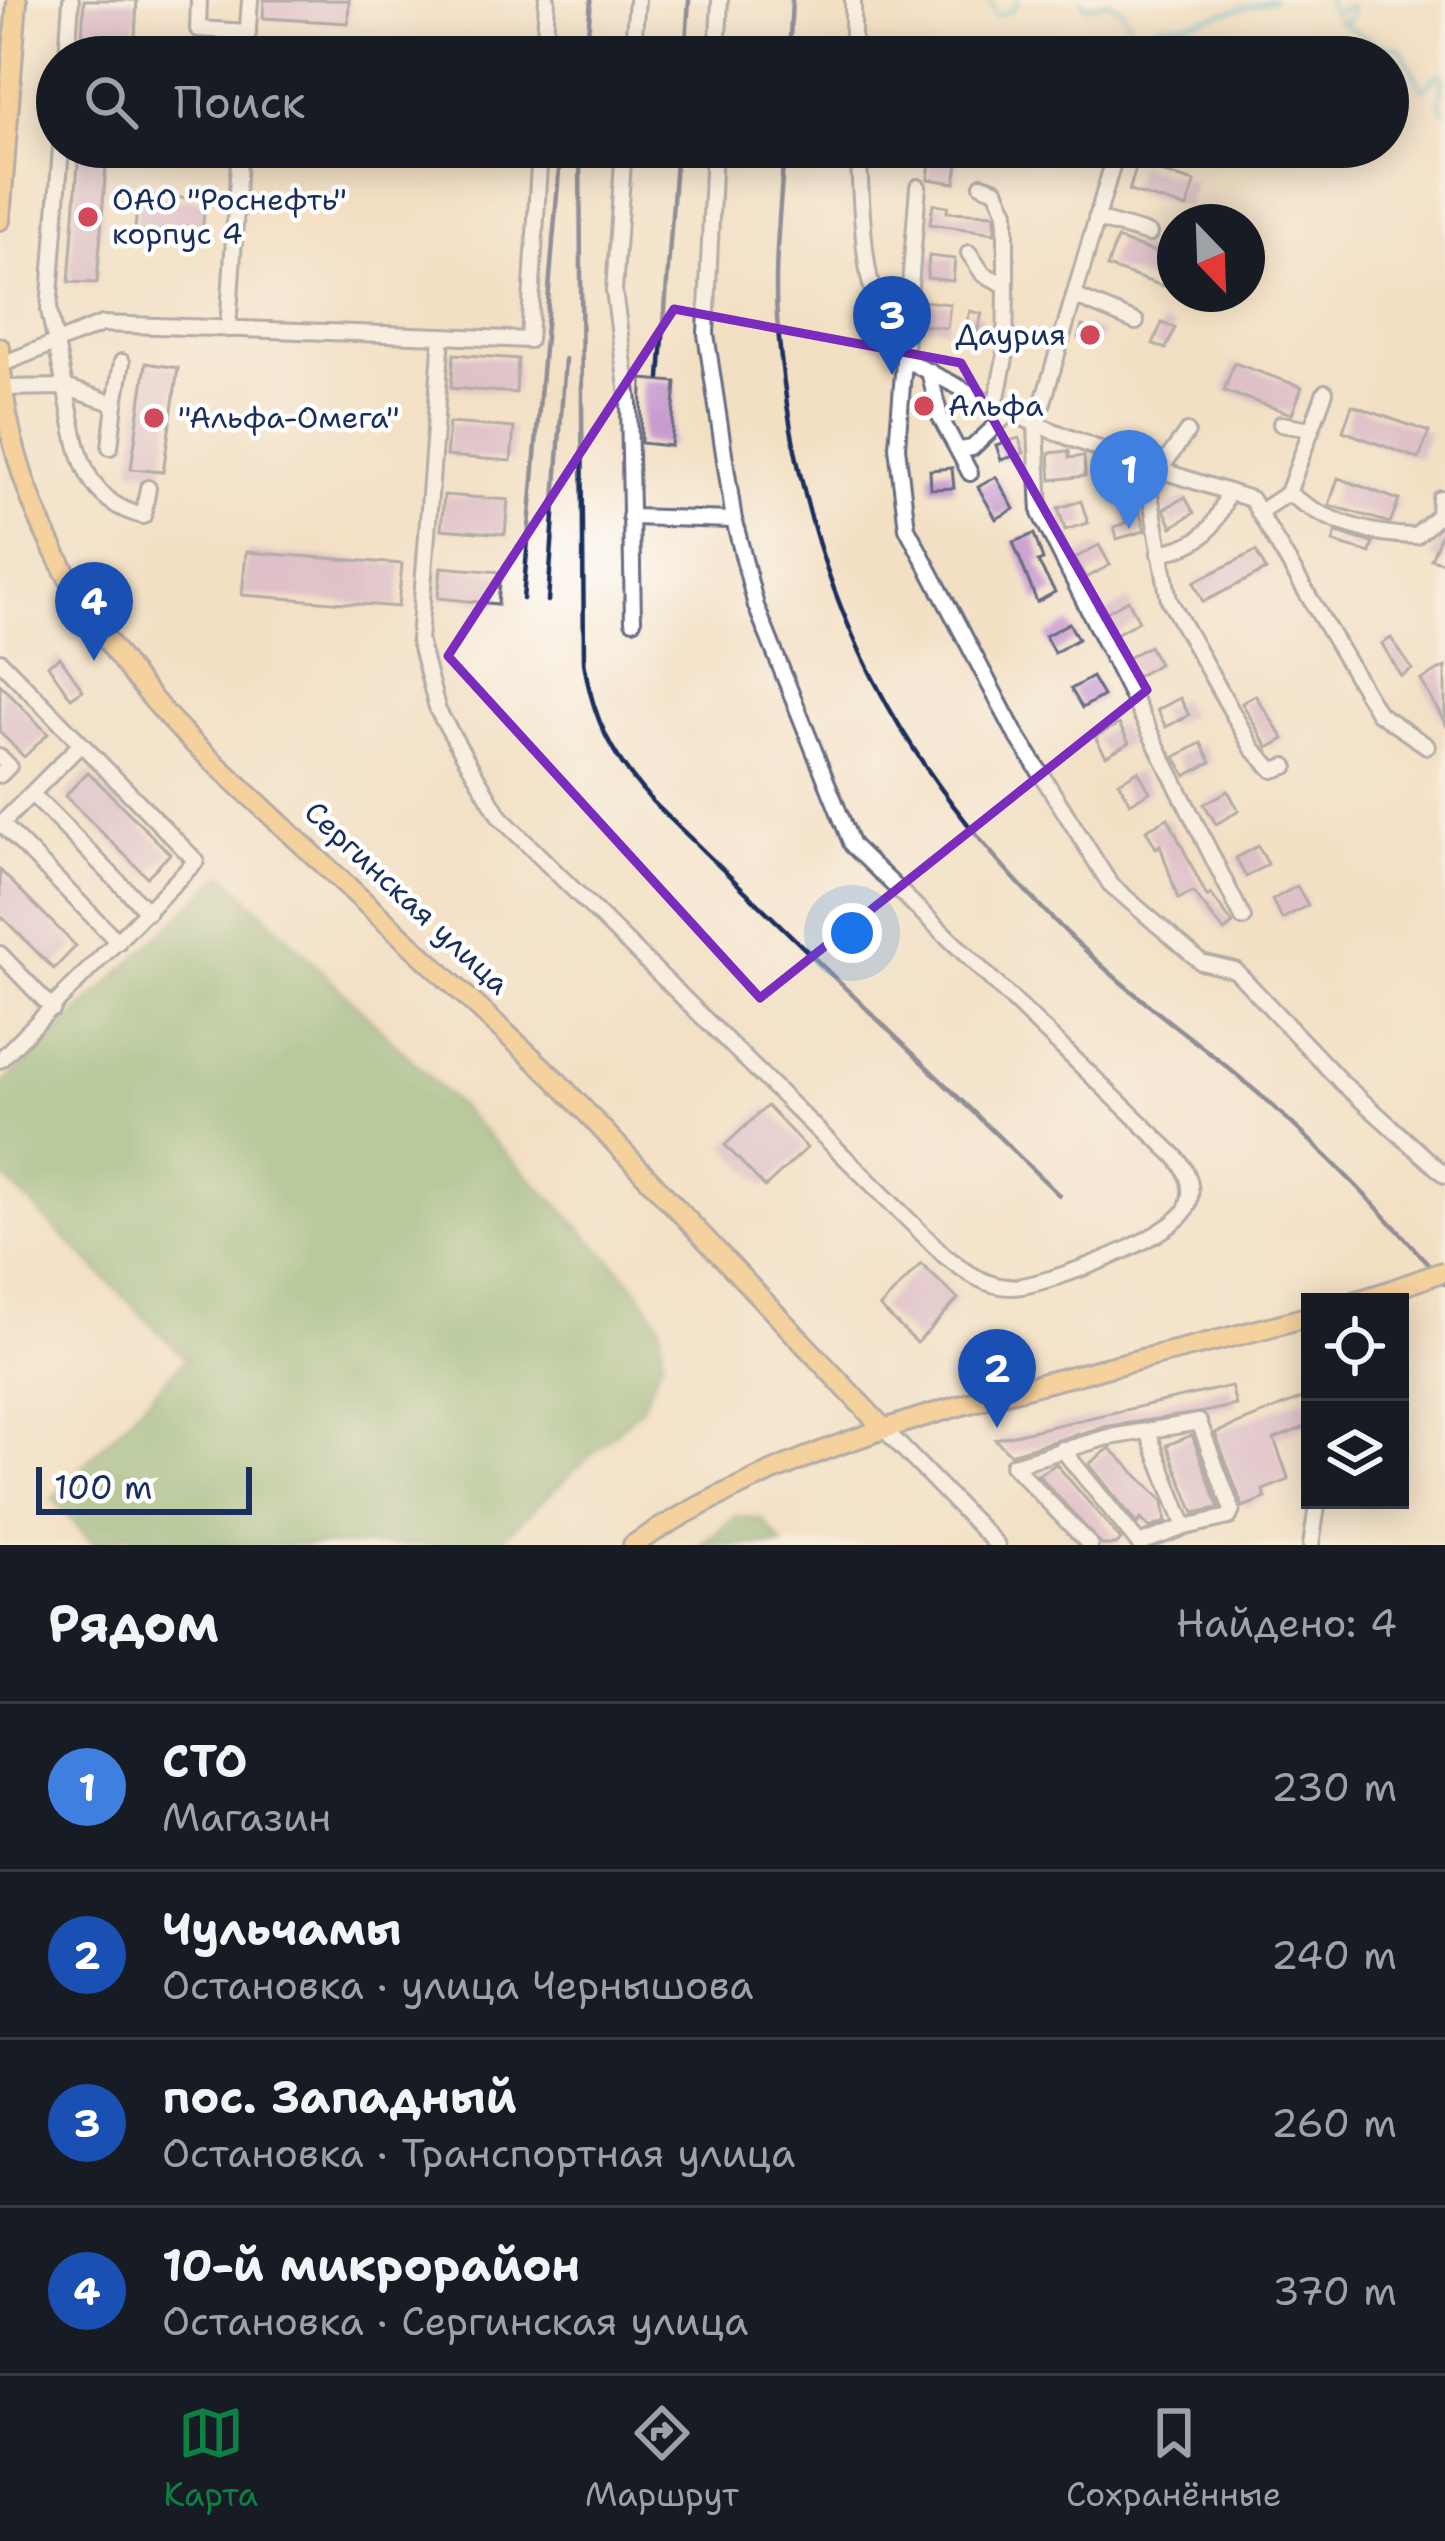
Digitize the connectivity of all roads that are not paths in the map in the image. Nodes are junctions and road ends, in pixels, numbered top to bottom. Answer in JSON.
{"nodes":[{"id":1,"x":17,"y":0,"type":"edge"},
{"id":2,"x":71,"y":0,"type":"edge"},
{"id":3,"x":200,"y":0,"type":"edge"},
{"id":4,"x":250,"y":0,"type":"edge"},
{"id":5,"x":547,"y":0,"type":"edge"},
{"id":6,"x":637,"y":0,"type":"edge"},
{"id":7,"x":720,"y":0,"type":"edge"},
{"id":8,"x":853,"y":0,"type":"edge"},
{"id":9,"x":248,"y":32,"type":"junction"},
{"id":10,"x":68,"y":36,"type":"edge"},
{"id":11,"x":248,"y":36,"type":"edge"},
{"id":12,"x":545,"y":36,"type":"edge"},
{"id":13,"x":634,"y":36,"type":"edge"},
{"id":14,"x":719,"y":36,"type":"edge"},
{"id":15,"x":853,"y":36,"type":"edge"},
{"id":16,"x":4,"y":104,"type":"edge"},
{"id":17,"x":60,"y":168,"type":"edge"},
{"id":18,"x":240,"y":168,"type":"edge"},
{"id":19,"x":539,"y":168,"type":"edge"},
{"id":20,"x":623,"y":168,"type":"edge"},
{"id":21,"x":713,"y":168,"type":"edge"},
{"id":22,"x":860,"y":168,"type":"edge"},
{"id":23,"x":1111,"y":168,"type":"edge"},
{"id":24,"x":982,"y":185,"type":"dead end"},
{"id":25,"x":918,"y":187,"type":"dead end"},
{"id":26,"x":1096,"y":219,"type":"junction"},
{"id":27,"x":0,"y":220,"type":"edge"},
{"id":28,"x":1149,"y":234,"type":"dead end"},
{"id":29,"x":969,"y":253,"type":"dead end"},
{"id":30,"x":1006,"y":285,"type":"junction"},
{"id":31,"x":1074,"y":296,"type":"junction"},
{"id":32,"x":908,"y":301,"type":"junction"},
{"id":33,"x":883,"y":316,"type":"junction"},
{"id":34,"x":1136,"y":322,"type":"dead end"},
{"id":35,"x":228,"y":329,"type":"junction"},
{"id":36,"x":442,"y":336,"type":"junction"},
{"id":37,"x":56,"y":342,"type":"junction"},
{"id":38,"x":0,"y":348,"type":"edge"},
{"id":39,"x":902,"y":355,"type":"junction"},
{"id":40,"x":122,"y":362,"type":"dead end"},
{"id":41,"x":0,"y":365,"type":"edge"},
{"id":42,"x":929,"y":371,"type":"junction"},
{"id":43,"x":64,"y":387,"type":"junction"},
{"id":44,"x":0,"y":388,"type":"edge"},
{"id":45,"x":1325,"y":392,"type":"dead end"},
{"id":46,"x":115,"y":404,"type":"junction"},
{"id":47,"x":1001,"y":410,"type":"junction"},
{"id":48,"x":1281,"y":424,"type":"dead end"},
{"id":49,"x":1036,"y":426,"type":"junction"},
{"id":50,"x":1311,"y":429,"type":"junction"},
{"id":51,"x":1186,"y":432,"type":"dead end"},
{"id":52,"x":110,"y":447,"type":"dead end"},
{"id":53,"x":960,"y":449,"type":"junction"},
{"id":54,"x":1152,"y":469,"type":"junction"},
{"id":55,"x":970,"y":473,"type":"dead end"},
{"id":56,"x":148,"y":488,"type":"dead end"},
{"id":57,"x":1228,"y":492,"type":"junction"},
{"id":58,"x":1288,"y":493,"type":"junction"},
{"id":59,"x":1440,"y":498,"type":"dead end"},
{"id":60,"x":1259,"y":512,"type":"junction"},
{"id":61,"x":630,"y":517,"type":"junction"},
{"id":62,"x":734,"y":520,"type":"junction"},
{"id":63,"x":1159,"y":554,"type":"junction"},
{"id":64,"x":632,"y":621,"type":"dead end"},
{"id":65,"x":0,"y":661,"type":"edge"},
{"id":66,"x":80,"y":745,"type":"junction"},
{"id":67,"x":1427,"y":746,"type":"dead end"},
{"id":68,"x":0,"y":758,"type":"edge"},
{"id":69,"x":1286,"y":766,"type":"dead end"},
{"id":70,"x":0,"y":775,"type":"edge"},
{"id":71,"x":32,"y":794,"type":"junction"},
{"id":72,"x":1,"y":825,"type":"edge"},
{"id":73,"x":148,"y":912,"type":"junction"},
{"id":74,"x":1243,"y":918,"type":"dead end"},
{"id":75,"x":118,"y":942,"type":"junction"},
{"id":76,"x":0,"y":954,"type":"edge"},
{"id":77,"x":52,"y":1009,"type":"junction"},
{"id":78,"x":0,"y":1060,"type":"edge"},
{"id":79,"x":1445,"y":1175,"type":"edge"},
{"id":80,"x":1445,"y":1270,"type":"edge"},
{"id":81,"x":1383,"y":1293,"type":"edge"},
{"id":82,"x":1301,"y":1318,"type":"edge"},
{"id":83,"x":884,"y":1429,"type":"junction"},
{"id":84,"x":1148,"y":1432,"type":"junction"},
{"id":85,"x":1062,"y":1449,"type":"junction"},
{"id":86,"x":1317,"y":1509,"type":"edge"},
{"id":87,"x":1185,"y":1527,"type":"junction"},
{"id":88,"x":1140,"y":1544,"type":"edge"},
{"id":89,"x":633,"y":1545,"type":"edge"},
{"id":90,"x":997,"y":1545,"type":"edge"},
{"id":91,"x":1090,"y":1545,"type":"edge"},
{"id":92,"x":1311,"y":1545,"type":"edge"}],
"edges":[{"from":1,"to":16,"type":"main road"},
{"from":2,"to":10,"type":"street"},
{"from":3,"to":9,"type":"street"},
{"from":4,"to":9,"type":"street"},
{"from":5,"to":12,"type":"street"},
{"from":6,"to":13,"type":"street"},
{"from":7,"to":14,"type":"street"},
{"from":8,"to":15,"type":"street"},
{"from":9,"to":11,"type":"street"},
{"from":16,"to":27,"type":"main road"},
{"from":17,"to":37,"type":"street"},
{"from":18,"to":35,"type":"street"},
{"from":19,"to":36,"type":"street"},
{"from":20,"to":61,"type":"street"},
{"from":21,"to":62,"type":"street"},
{"from":22,"to":33,"type":"street"},
{"from":23,"to":26,"type":"street"},
{"from":24,"to":30,"type":"street"},
{"from":25,"to":32,"type":"street"},
{"from":26,"to":28,"type":"street"},
{"from":26,"to":31,"type":"street"},
{"from":29,"to":30,"type":"street"},
{"from":30,"to":47,"type":"street"},
{"from":31,"to":34,"type":"street"},
{"from":31,"to":49,"type":"street"},
{"from":32,"to":33,"type":"street"},
{"from":32,"to":39,"type":"street"},
{"from":33,"to":39,"type":"street"},
{"from":35,"to":36,"type":"street"},
{"from":35,"to":37,"type":"street"},
{"from":36,"to":62,"type":"street"},
{"from":37,"to":41,"type":"street"},
{"from":37,"to":43,"type":"street"},
{"from":38,"to":41,"type":"main road","name":"Сергинская улица"},
{"from":39,"to":42,"type":"street"},
{"from":39,"to":79,"type":"street"},
{"from":40,"to":46,"type":"street"},
{"from":41,"to":44,"type":"main road","name":"Сергинская улица"},
{"from":42,"to":47,"type":"street"},
{"from":42,"to":53,"type":"street"},
{"from":43,"to":44,"type":"street"},
{"from":43,"to":46,"type":"street"},
{"from":43,"to":56,"type":"street"},
{"from":44,"to":83,"type":"main road","name":"Сергинская улица"},
{"from":45,"to":50,"type":"street"},
{"from":46,"to":52,"type":"street"},
{"from":47,"to":49,"type":"street"},
{"from":47,"to":53,"type":"street"},
{"from":48,"to":50,"type":"street"},
{"from":49,"to":54,"type":"street"},
{"from":49,"to":74,"type":"street"},
{"from":50,"to":58,"type":"street"},
{"from":51,"to":54,"type":"street"},
{"from":53,"to":55,"type":"street"},
{"from":54,"to":57,"type":"street"},
{"from":54,"to":63,"type":"street"},
{"from":57,"to":60,"type":"street"},
{"from":57,"to":63,"type":"street"},
{"from":58,"to":59,"type":"street"},
{"from":58,"to":60,"type":"street"},
{"from":60,"to":67,"type":"street"},
{"from":61,"to":62,"type":"street"},
{"from":61,"to":64,"type":"street"},
{"from":63,"to":69,"type":"street"},
{"from":65,"to":66,"type":"street"},
{"from":66,"to":71,"type":"street"},
{"from":66,"to":73,"type":"street"},
{"from":68,"to":70,"type":"street"},
{"from":71,"to":72,"type":"street"},
{"from":71,"to":73,"type":"street"},
{"from":72,"to":75,"type":"street"},
{"from":73,"to":75,"type":"street"},
{"from":75,"to":77,"type":"street"},
{"from":76,"to":77,"type":"street"},
{"from":77,"to":78,"type":"street"},
{"from":80,"to":81,"type":"main road","bridge":true},
{"from":82,"to":83,"type":"main road"},
{"from":83,"to":89,"type":"main road"},
{"from":83,"to":90,"type":"street"},
{"from":84,"to":85,"type":"street"},
{"from":84,"to":87,"type":"street"},
{"from":84,"to":87,"type":"street"},
{"from":85,"to":88,"type":"street"},
{"from":85,"to":91,"type":"street"},
{"from":86,"to":92,"type":"street"},
{"from":87,"to":88,"type":"street"}]}
